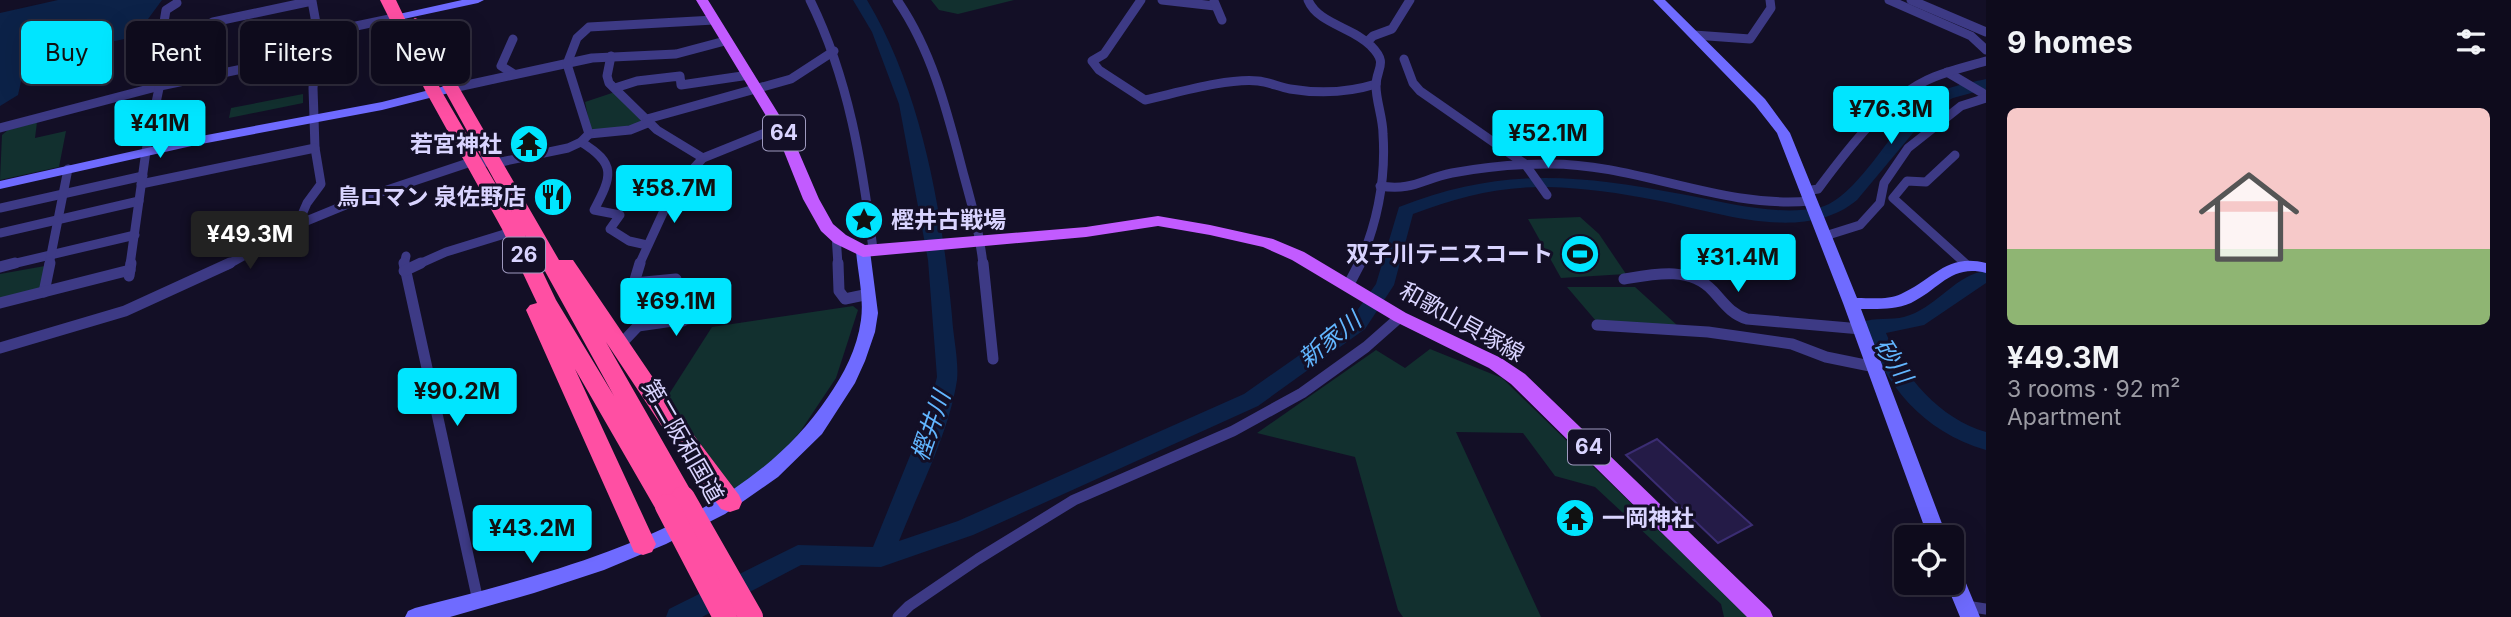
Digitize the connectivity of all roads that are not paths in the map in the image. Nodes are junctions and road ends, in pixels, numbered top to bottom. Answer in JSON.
{"nodes":[{"id":1,"x":478,"y":0,"type":"edge"},
{"id":2,"x":702,"y":0,"type":"edge"},
{"id":3,"x":810,"y":0,"type":"edge"},
{"id":4,"x":897,"y":0,"type":"edge"},
{"id":5,"x":1141,"y":0,"type":"edge"},
{"id":6,"x":1163,"y":0,"type":"edge"},
{"id":7,"x":1308,"y":0,"type":"edge"},
{"id":8,"x":1410,"y":0,"type":"edge"},
{"id":9,"x":1659,"y":0,"type":"edge"},
{"id":10,"x":1770,"y":0,"type":"edge"},
{"id":11,"x":1889,"y":0,"type":"edge"},
{"id":12,"x":1912,"y":0,"type":"edge"},
{"id":13,"x":177,"y":3,"type":"dead end"},
{"id":14,"x":1214,"y":3,"type":"edge"},
{"id":15,"x":400,"y":8,"type":"edge"},
{"id":16,"x":713,"y":20,"type":"junction"},
{"id":17,"x":1222,"y":20,"type":"dead end"},
{"id":18,"x":164,"y":21,"type":"edge"},
{"id":19,"x":218,"y":21,"type":"edge"},
{"id":20,"x":316,"y":21,"type":"edge"},
{"id":21,"x":357,"y":22,"type":"edge"},
{"id":22,"x":1986,"y":32,"type":"edge"},
{"id":23,"x":1694,"y":35,"type":"junction"},
{"id":24,"x":513,"y":39,"type":"dead end"},
{"id":25,"x":725,"y":41,"type":"junction"},
{"id":26,"x":1367,"y":42,"type":"junction"},
{"id":27,"x":1986,"y":50,"type":"edge"},
{"id":28,"x":834,"y":51,"type":"junction"},
{"id":29,"x":671,"y":54,"type":"junction"},
{"id":30,"x":611,"y":56,"type":"junction"},
{"id":31,"x":1404,"y":59,"type":"dead end"},
{"id":32,"x":1986,"y":61,"type":"edge"},
{"id":33,"x":567,"y":64,"type":"junction"},
{"id":34,"x":240,"y":70,"type":"edge"},
{"id":35,"x":1947,"y":72,"type":"junction"},
{"id":36,"x":514,"y":74,"type":"junction"},
{"id":37,"x":675,"y":77,"type":"junction"},
{"id":38,"x":753,"y":81,"type":"junction"},
{"id":39,"x":313,"y":84,"type":"edge"},
{"id":40,"x":1376,"y":84,"type":"junction"},
{"id":41,"x":160,"y":86,"type":"junction"},
{"id":42,"x":615,"y":88,"type":"junction"},
{"id":43,"x":444,"y":90,"type":"junction"},
{"id":44,"x":1986,"y":96,"type":"edge"},
{"id":45,"x":315,"y":118,"type":"junction"},
{"id":46,"x":648,"y":120,"type":"junction"},
{"id":47,"x":780,"y":127,"type":"junction"},
{"id":48,"x":0,"y":128,"type":"edge"},
{"id":49,"x":585,"y":138,"type":"junction"},
{"id":50,"x":315,"y":148,"type":"junction"},
{"id":51,"x":146,"y":151,"type":"junction"},
{"id":52,"x":1955,"y":155,"type":"dead end"},
{"id":53,"x":703,"y":158,"type":"junction"},
{"id":54,"x":474,"y":161,"type":"junction"},
{"id":55,"x":496,"y":163,"type":"junction"},
{"id":56,"x":1524,"y":164,"type":"junction"},
{"id":57,"x":68,"y":169,"type":"junction"},
{"id":58,"x":142,"y":180,"type":"junction"},
{"id":59,"x":0,"y":185,"type":"edge"},
{"id":60,"x":1380,"y":186,"type":"junction"},
{"id":61,"x":64,"y":193,"type":"junction"},
{"id":62,"x":1547,"y":195,"type":"dead end"},
{"id":63,"x":1808,"y":196,"type":"junction"},
{"id":64,"x":139,"y":201,"type":"junction"},
{"id":65,"x":0,"y":208,"type":"edge"},
{"id":66,"x":59,"y":219,"type":"junction"},
{"id":67,"x":515,"y":225,"type":"junction"},
{"id":68,"x":297,"y":226,"type":"junction"},
{"id":69,"x":0,"y":233,"type":"edge"},
{"id":70,"x":135,"y":235,"type":"junction"},
{"id":71,"x":836,"y":235,"type":"junction"},
{"id":72,"x":1825,"y":236,"type":"junction"},
{"id":73,"x":978,"y":241,"type":"junction"},
{"id":74,"x":647,"y":245,"type":"junction"},
{"id":75,"x":868,"y":250,"type":"junction"},
{"id":76,"x":52,"y":255,"type":"junction"},
{"id":77,"x":406,"y":256,"type":"dead end"},
{"id":78,"x":1966,"y":264,"type":"junction"},
{"id":79,"x":0,"y":267,"type":"edge"},
{"id":80,"x":1986,"y":268,"type":"edge"},
{"id":81,"x":404,"y":271,"type":"junction"},
{"id":82,"x":1623,"y":279,"type":"dead end"},
{"id":83,"x":634,"y":283,"type":"junction"},
{"id":84,"x":1350,"y":287,"type":"junction"},
{"id":85,"x":44,"y":292,"type":"junction"},
{"id":86,"x":869,"y":294,"type":"junction"},
{"id":87,"x":0,"y":303,"type":"edge"},
{"id":88,"x":1851,"y":303,"type":"junction"},
{"id":89,"x":1395,"y":314,"type":"junction"},
{"id":90,"x":708,"y":316,"type":"dead end"},
{"id":91,"x":682,"y":321,"type":"junction"},
{"id":92,"x":1597,"y":325,"type":"dead end"},
{"id":93,"x":638,"y":326,"type":"junction"},
{"id":94,"x":1861,"y":329,"type":"junction"},
{"id":95,"x":0,"y":348,"type":"edge"},
{"id":96,"x":623,"y":357,"type":"junction"},
{"id":97,"x":993,"y":359,"type":"dead end"},
{"id":98,"x":1875,"y":367,"type":"junction"},
{"id":99,"x":675,"y":502,"type":"junction"},
{"id":100,"x":730,"y":502,"type":"junction"},
{"id":101,"x":1934,"y":525,"type":"edge"},
{"id":102,"x":643,"y":544,"type":"junction"},
{"id":103,"x":1964,"y":593,"type":"edge"},
{"id":104,"x":478,"y":601,"type":"junction"},
{"id":105,"x":1974,"y":611,"type":"edge"},
{"id":106,"x":415,"y":617,"type":"edge"},
{"id":107,"x":725,"y":617,"type":"edge"},
{"id":108,"x":751,"y":617,"type":"edge"},
{"id":109,"x":898,"y":617,"type":"edge"},
{"id":110,"x":1762,"y":617,"type":"edge"}],
"edges":[{"from":1,"to":15,"type":"street"},
{"from":2,"to":16,"type":"main road","number":"64"},
{"from":3,"to":28,"type":"street"},
{"from":4,"to":73,"type":"street"},
{"from":5,"to":40,"type":"street"},
{"from":6,"to":14,"type":"street"},
{"from":7,"to":26,"type":"street"},
{"from":8,"to":26,"type":"street"},
{"from":9,"to":23,"type":"street"},
{"from":10,"to":23,"type":"street"},
{"from":11,"to":27,"type":"street"},
{"from":12,"to":22,"type":"street"},
{"from":13,"to":18,"type":"street"},
{"from":14,"to":17,"type":"street"},
{"from":15,"to":21,"type":"street"},
{"from":15,"to":43,"type":"highway","name":"第二阪和国道","number":"26"},
{"from":16,"to":25,"type":"main road","number":"64"},
{"from":16,"to":33,"type":"street"},
{"from":19,"to":20,"type":"street"},
{"from":23,"to":63,"type":"street"},
{"from":24,"to":36,"type":"street"},
{"from":25,"to":29,"type":"street"},
{"from":25,"to":38,"type":"main road","number":"64"},
{"from":26,"to":40,"type":"street"},
{"from":28,"to":38,"type":"street"},
{"from":28,"to":75,"type":"street"},
{"from":29,"to":30,"type":"street"},
{"from":29,"to":37,"type":"street"},
{"from":30,"to":33,"type":"street"},
{"from":30,"to":42,"type":"street"},
{"from":31,"to":56,"type":"street"},
{"from":32,"to":35,"type":"street"},
{"from":33,"to":36,"type":"street"},
{"from":33,"to":49,"type":"street"},
{"from":34,"to":41,"type":"street"},
{"from":35,"to":44,"type":"street"},
{"from":35,"to":63,"type":"street"},
{"from":36,"to":43,"type":"street"},
{"from":37,"to":38,"type":"street"},
{"from":37,"to":42,"type":"street"},
{"from":38,"to":46,"type":"street"},
{"from":38,"to":47,"type":"main road","number":"64"},
{"from":39,"to":45,"type":"street"},
{"from":40,"to":60,"type":"street"},
{"from":41,"to":48,"type":"street"},
{"from":41,"to":51,"type":"street"},
{"from":42,"to":46,"type":"street"},
{"from":43,"to":45,"type":"street"},
{"from":43,"to":54,"type":"highway","name":"第二阪和国道","number":"26"},
{"from":43,"to":55,"type":"highway","name":"第二阪和国道","number":"26"},
{"from":44,"to":72,"type":"street"},
{"from":45,"to":50,"type":"street"},
{"from":45,"to":51,"type":"street"},
{"from":46,"to":49,"type":"street"},
{"from":46,"to":53,"type":"street"},
{"from":47,"to":53,"type":"street"},
{"from":47,"to":71,"type":"main road","number":"64"},
{"from":49,"to":55,"type":"street"},
{"from":49,"to":74,"type":"street"},
{"from":50,"to":58,"type":"street"},
{"from":50,"to":68,"type":"street"},
{"from":51,"to":57,"type":"street"},
{"from":51,"to":58,"type":"street"},
{"from":52,"to":78,"type":"street"},
{"from":53,"to":74,"type":"street"},
{"from":54,"to":55,"type":"street"},
{"from":54,"to":67,"type":"highway","name":"第二阪和国道","number":"26"},
{"from":54,"to":68,"type":"street"},
{"from":55,"to":67,"type":"highway","name":"第二阪和国道","number":"26"},
{"from":56,"to":60,"type":"street"},
{"from":56,"to":62,"type":"street"},
{"from":56,"to":63,"type":"street"},
{"from":57,"to":59,"type":"street"},
{"from":57,"to":61,"type":"street"},
{"from":58,"to":61,"type":"street"},
{"from":58,"to":64,"type":"street"},
{"from":60,"to":84,"type":"street"},
{"from":61,"to":65,"type":"street"},
{"from":61,"to":66,"type":"street"},
{"from":63,"to":72,"type":"street"},
{"from":64,"to":66,"type":"street"},
{"from":64,"to":70,"type":"street"},
{"from":66,"to":69,"type":"street"},
{"from":66,"to":76,"type":"street"},
{"from":67,"to":81,"type":"street"},
{"from":67,"to":96,"type":"highway"},
{"from":67,"to":99,"type":"highway","name":"第二阪和国道","number":"26"},
{"from":67,"to":102,"type":"highway"},
{"from":68,"to":95,"type":"street"},
{"from":70,"to":76,"type":"street"},
{"from":70,"to":85,"type":"street"},
{"from":71,"to":75,"type":"main road","number":"64"},
{"from":71,"to":86,"type":"street"},
{"from":72,"to":88,"type":"street"},
{"from":73,"to":75,"type":"main road","name":"和歌山貝塚線","number":"64"},
{"from":73,"to":84,"type":"main road","name":"和歌山貝塚線","number":"64"},
{"from":73,"to":97,"type":"street"},
{"from":74,"to":83,"type":"street"},
{"from":75,"to":86,"type":"street"},
{"from":76,"to":79,"type":"street"},
{"from":76,"to":85,"type":"street"},
{"from":77,"to":81,"type":"street"},
{"from":78,"to":80,"type":"street"},
{"from":78,"to":88,"type":"street"},
{"from":81,"to":104,"type":"street"},
{"from":82,"to":94,"type":"street"},
{"from":83,"to":91,"type":"street"},
{"from":83,"to":93,"type":"street"},
{"from":84,"to":89,"type":"main road","name":"和歌山貝塚線","number":"64"},
{"from":85,"to":87,"type":"street"},
{"from":86,"to":100,"type":"street"},
{"from":88,"to":94,"type":"street"},
{"from":89,"to":109,"type":"street"},
{"from":89,"to":110,"type":"main road","name":"和歌山貝塚線","number":"64"},
{"from":90,"to":91,"type":"street"},
{"from":91,"to":93,"type":"street"},
{"from":92,"to":98,"type":"street"},
{"from":93,"to":96,"type":"street"},
{"from":94,"to":98,"type":"street"},
{"from":96,"to":100,"type":"highway"},
{"from":98,"to":101,"type":"street"},
{"from":99,"to":107,"type":"highway","name":"第二阪和国道","number":"26","bridge":true},
{"from":99,"to":108,"type":"highway","name":"第二阪和国道","number":"26","bridge":true},
{"from":100,"to":102,"type":"street"},
{"from":102,"to":104,"type":"street"},
{"from":103,"to":105,"type":"street"},
{"from":104,"to":106,"type":"street"}]}
